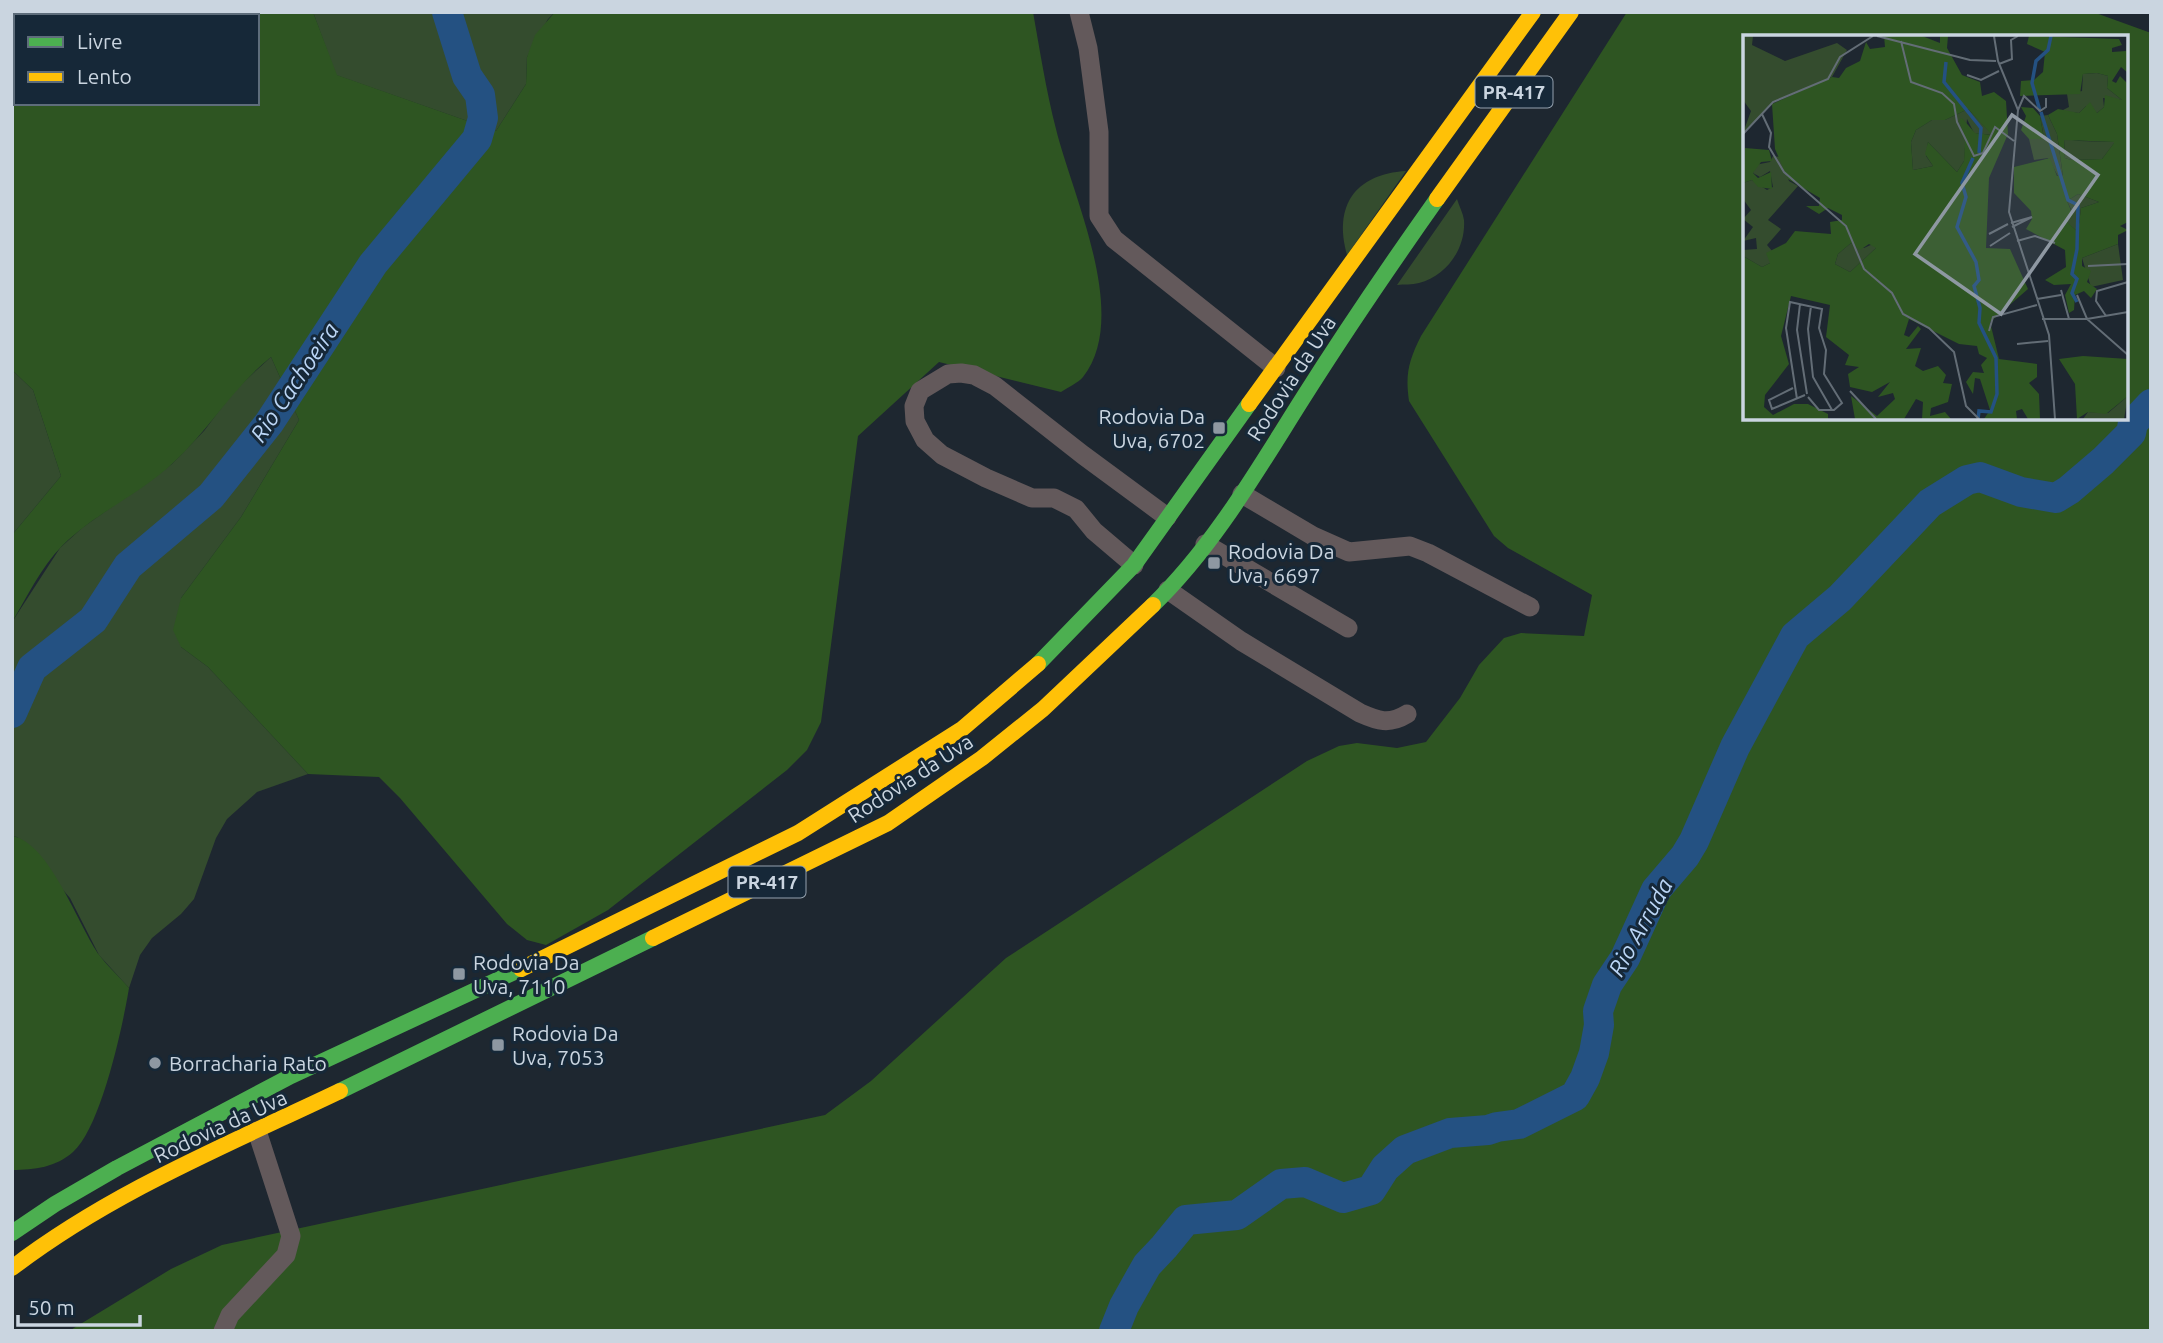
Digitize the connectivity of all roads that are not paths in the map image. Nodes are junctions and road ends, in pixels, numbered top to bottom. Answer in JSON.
{"nodes":[{"id":1,"x":1079,"y":12,"type":"edge"},
{"id":2,"x":1533,"y":12,"type":"edge"},
{"id":3,"x":1571,"y":12,"type":"edge"},
{"id":4,"x":1276,"y":368,"type":"junction"},
{"id":5,"x":1242,"y":494,"type":"junction"},
{"id":6,"x":1167,"y":517,"type":"junction"},
{"id":7,"x":1205,"y":544,"type":"junction"},
{"id":8,"x":1134,"y":565,"type":"junction"},
{"id":9,"x":1168,"y":590,"type":"junction"},
{"id":10,"x":1530,"y":607,"type":"dead end"},
{"id":11,"x":1348,"y":628,"type":"dead end"},
{"id":12,"x":1407,"y":714,"type":"dead end"},
{"id":13,"x":257,"y":1131,"type":"junction"},
{"id":14,"x":12,"y":1234,"type":"edge"},
{"id":15,"x":12,"y":1268,"type":"edge"},
{"id":16,"x":223,"y":1331,"type":"edge"}],
"edges":[{"from":1,"to":4,"type":"street"},
{"from":2,"to":4,"type":"main road","name":"Rodovia da Uva","number":"PR-417"},
{"from":3,"to":5,"type":"main road","name":"Rodovia da Uva","number":"PR-417"},
{"from":4,"to":6,"type":"main road","name":"Rodovia da Uva","number":"PR-417"},
{"from":5,"to":7,"type":"main road","name":"Rodovia da Uva","number":"PR-417"},
{"from":5,"to":10,"type":"street"},
{"from":6,"to":8,"type":"main road","name":"Rodovia da Uva","number":"PR-417"},
{"from":6,"to":8,"type":"street"},
{"from":7,"to":9,"type":"main road","name":"Rodovia da Uva","number":"PR-417"},
{"from":7,"to":11,"type":"street"},
{"from":8,"to":14,"type":"main road","name":"Rodovia da Uva","number":"PR-417"},
{"from":9,"to":12,"type":"street"},
{"from":9,"to":13,"type":"main road","name":"Rodovia da Uva","number":"PR-417"},
{"from":13,"to":15,"type":"main road","name":"Rodovia da Uva","number":"PR-417"},
{"from":13,"to":16,"type":"street"}]}
